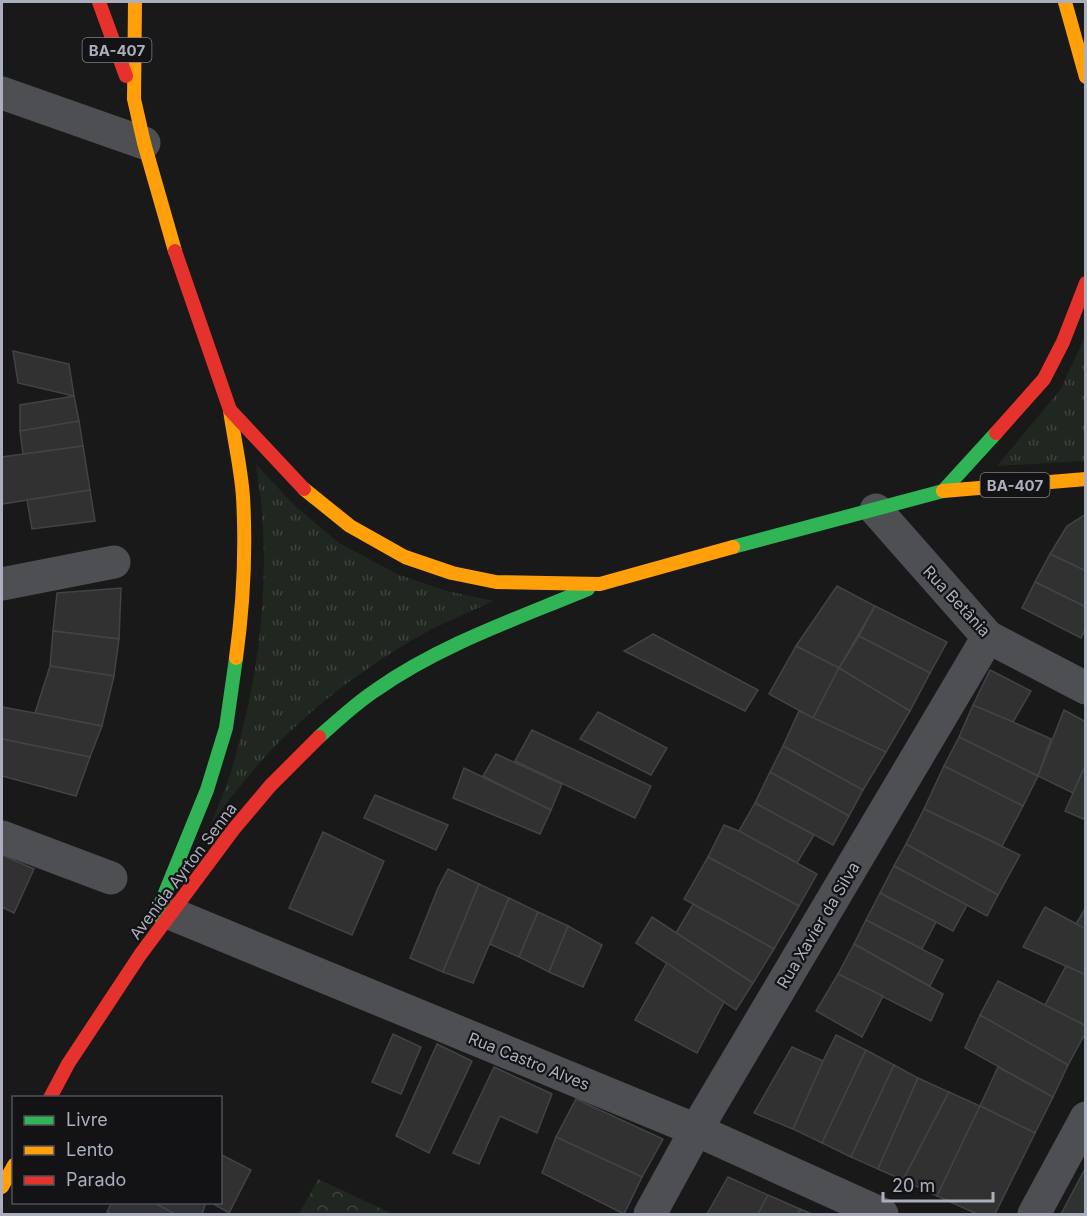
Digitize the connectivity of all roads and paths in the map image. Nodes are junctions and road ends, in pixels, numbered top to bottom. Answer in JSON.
{"nodes":[{"id":1,"x":99,"y":2,"type":"edge"},
{"id":2,"x":135,"y":2,"type":"edge"},
{"id":3,"x":1065,"y":2,"type":"edge"},
{"id":4,"x":1086,"y":77,"type":"edge"},
{"id":5,"x":2,"y":93,"type":"edge"},
{"id":6,"x":134,"y":99,"type":"junction"},
{"id":7,"x":144,"y":143,"type":"junction"},
{"id":8,"x":1086,"y":283,"type":"edge"},
{"id":9,"x":230,"y":410,"type":"junction"},
{"id":10,"x":1086,"y":479,"type":"edge"},
{"id":11,"x":944,"y":491,"type":"junction"},
{"id":12,"x":876,"y":510,"type":"junction"},
{"id":13,"x":114,"y":562,"type":"dead end"},
{"id":14,"x":2,"y":584,"type":"edge"},
{"id":15,"x":600,"y":584,"type":"junction"},
{"id":16,"x":988,"y":637,"type":"junction"},
{"id":17,"x":1086,"y":688,"type":"edge"},
{"id":18,"x":2,"y":837,"type":"edge"},
{"id":19,"x":111,"y":878,"type":"dead end"},
{"id":20,"x":172,"y":914,"type":"junction"},
{"id":21,"x":140,"y":955,"type":"junction"},
{"id":22,"x":51,"y":1096,"type":"edge"},
{"id":23,"x":1086,"y":1118,"type":"edge"},
{"id":24,"x":696,"y":1130,"type":"junction"},
{"id":25,"x":12,"y":1169,"type":"edge"},
{"id":26,"x":2,"y":1187,"type":"edge"},
{"id":27,"x":650,"y":1215,"type":"edge"},
{"id":28,"x":882,"y":1215,"type":"edge"},
{"id":29,"x":1034,"y":1215,"type":"edge"}],
"edges":[{"from":1,"to":6,"type":"main road","number":"BA-407"},
{"from":2,"to":6,"type":"main road"},
{"from":3,"to":4,"type":"main road"},
{"from":5,"to":7,"type":"street"},
{"from":6,"to":7,"type":"main road"},
{"from":7,"to":9,"type":"main road"},
{"from":8,"to":11,"type":"main road"},
{"from":9,"to":15,"type":"main road"},
{"from":9,"to":21,"type":"main road","name":"Avenida Ayrton Senna"},
{"from":10,"to":11,"type":"main road","number":"BA-407"},
{"from":11,"to":12,"type":"main road"},
{"from":12,"to":15,"type":"main road"},
{"from":12,"to":16,"type":"street","name":"Rua Betânia"},
{"from":13,"to":14,"type":"street"},
{"from":15,"to":20,"type":"main road","name":"Avenida Ayrton Senna"},
{"from":16,"to":17,"type":"street","name":"Rua Betânia"},
{"from":16,"to":24,"type":"street","name":"Rua Xavier da Silva"},
{"from":18,"to":19,"type":"street"},
{"from":20,"to":21,"type":"main road","name":"Avenida Ayrton Senna"},
{"from":20,"to":24,"type":"street","name":"Rua Castro Alves"},
{"from":21,"to":22,"type":"main road"},
{"from":23,"to":29,"type":"street"},
{"from":24,"to":27,"type":"street","name":"Rua Xavier da Silva"},
{"from":24,"to":28,"type":"street","name":"Rua Castro Alves"},
{"from":25,"to":26,"type":"main road"}]}
